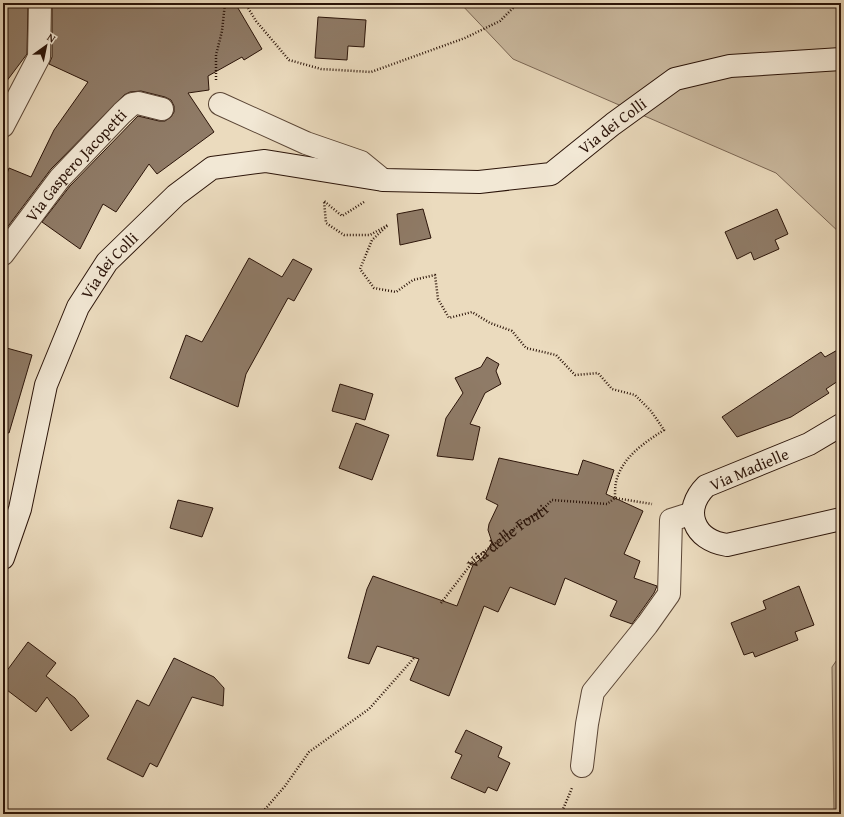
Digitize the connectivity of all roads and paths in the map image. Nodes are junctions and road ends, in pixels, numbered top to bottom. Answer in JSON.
{"nodes":[{"id":1,"x":40,"y":3,"type":"edge"},
{"id":2,"x":225,"y":3,"type":"edge"},
{"id":3,"x":245,"y":3,"type":"edge"},
{"id":4,"x":518,"y":3,"type":"edge"},
{"id":5,"x":841,"y":59,"type":"edge"},
{"id":6,"x":220,"y":104,"type":"joint"},
{"id":7,"x":162,"y":110,"type":"dead end"},
{"id":8,"x":3,"y":126,"type":"edge"},
{"id":9,"x":383,"y":180,"type":"junction"},
{"id":10,"x":3,"y":254,"type":"edge"},
{"id":11,"x":841,"y":425,"type":"edge"},
{"id":12,"x":615,"y":498,"type":"junction"},
{"id":13,"x":693,"y":513,"type":"junction"},
{"id":14,"x":841,"y":519,"type":"edge"},
{"id":15,"x":671,"y":520,"type":"junction"},
{"id":16,"x":3,"y":558,"type":"edge"},
{"id":17,"x":441,"y":603,"type":"dead end"},
{"id":18,"x":414,"y":658,"type":"dead end"},
{"id":19,"x":582,"y":766,"type":"dead end"},
{"id":20,"x":261,"y":814,"type":"edge"}],
"edges":[{"from":1,"to":8,"type":"street"},
{"from":2,"to":6,"type":"path"},
{"from":3,"to":4,"type":"path"},
{"from":5,"to":9,"type":"street","name":"Via dei Colli"},
{"from":6,"to":9,"type":"street"},
{"from":7,"to":10,"type":"street","name":"Via Gaspero Jacopetti"},
{"from":9,"to":12,"type":"path"},
{"from":9,"to":16,"type":"street","name":"Via dei Colli"},
{"from":11,"to":13,"type":"street","name":"Via Madielle"},
{"from":12,"to":15,"type":"path","name":"Via delle Fonti"},
{"from":12,"to":17,"type":"path","name":"Via delle Fonti"},
{"from":13,"to":14,"type":"street"},
{"from":13,"to":15,"type":"street"},
{"from":15,"to":19,"type":"street"},
{"from":18,"to":20,"type":"path"}]}
